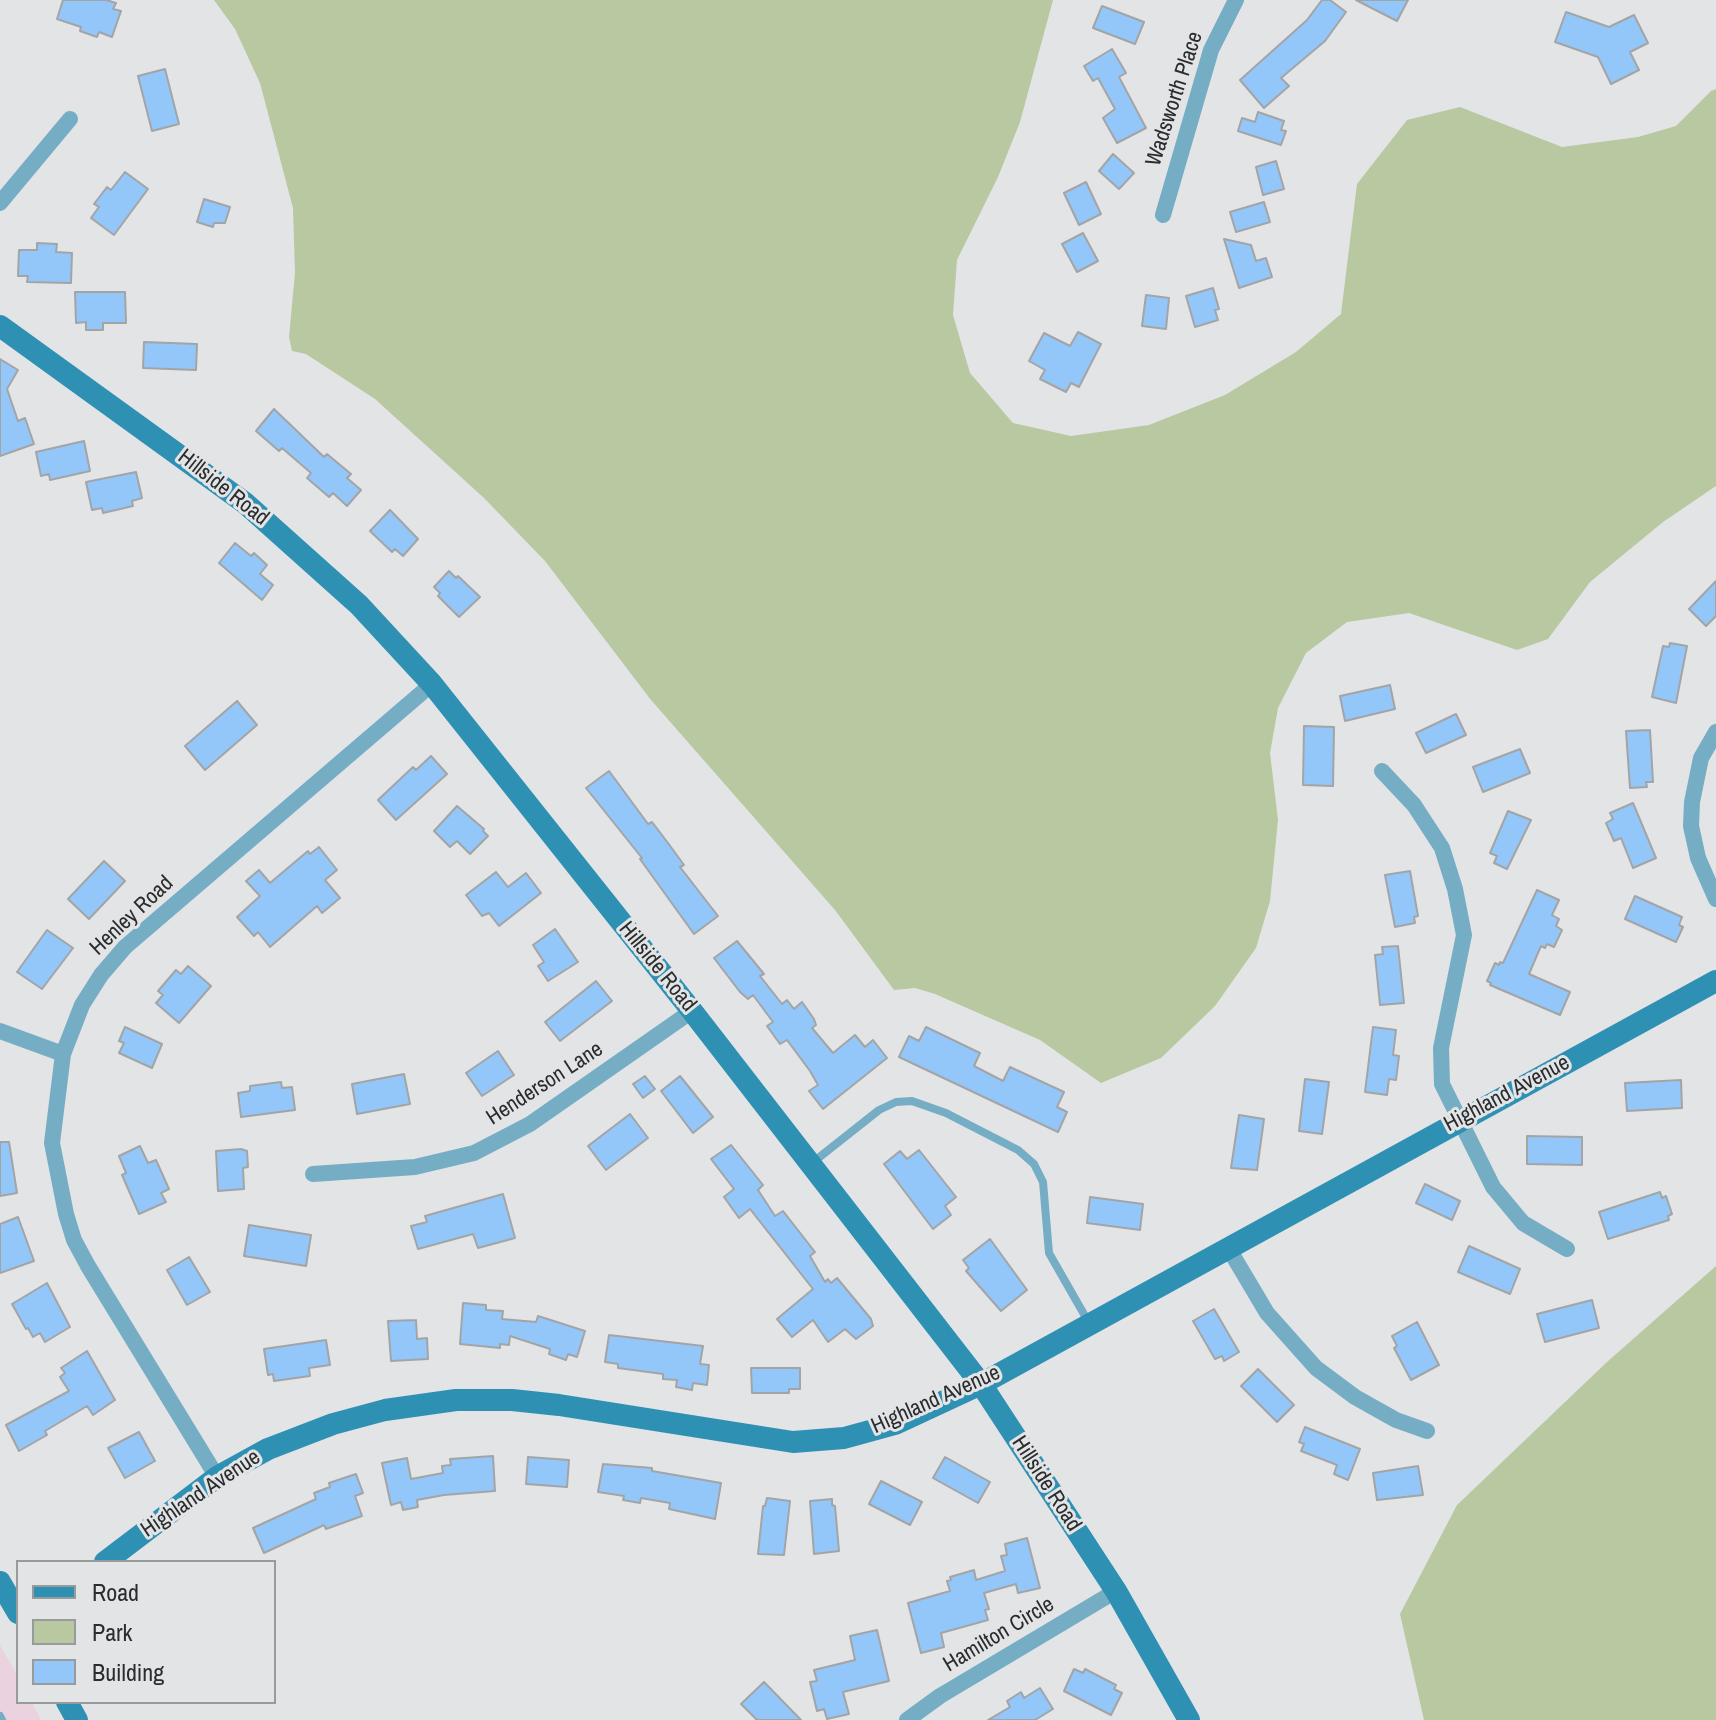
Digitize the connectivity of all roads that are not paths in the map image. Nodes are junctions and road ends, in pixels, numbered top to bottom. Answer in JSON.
{"nodes":[{"id":1,"x":1236,"y":0,"type":"edge"},
{"id":2,"x":70,"y":119,"type":"dead end"},
{"id":3,"x":0,"y":203,"type":"edge"},
{"id":4,"x":1163,"y":215,"type":"dead end"},
{"id":5,"x":0,"y":326,"type":"edge"},
{"id":6,"x":432,"y":684,"type":"junction"},
{"id":7,"x":1716,"y":732,"type":"edge"},
{"id":8,"x":1382,"y":771,"type":"dead end"},
{"id":9,"x":1716,"y":899,"type":"edge"},
{"id":10,"x":1716,"y":981,"type":"edge"},
{"id":11,"x":692,"y":1011,"type":"junction"},
{"id":12,"x":0,"y":1031,"type":"edge"},
{"id":13,"x":63,"y":1054,"type":"junction"},
{"id":14,"x":1459,"y":1120,"type":"junction"},
{"id":15,"x":811,"y":1164,"type":"junction"},
{"id":16,"x":313,"y":1174,"type":"dead end"},
{"id":17,"x":1229,"y":1249,"type":"junction"},
{"id":18,"x":1567,"y":1249,"type":"dead end"},
{"id":19,"x":1089,"y":1323,"type":"junction"},
{"id":20,"x":981,"y":1384,"type":"junction"},
{"id":21,"x":1427,"y":1431,"type":"dead end"},
{"id":22,"x":217,"y":1477,"type":"junction"},
{"id":23,"x":108,"y":1560,"type":"edge"},
{"id":24,"x":0,"y":1582,"type":"edge"},
{"id":25,"x":1116,"y":1591,"type":"junction"},
{"id":26,"x":16,"y":1610,"type":"edge"},
{"id":27,"x":907,"y":1720,"type":"edge"},
{"id":28,"x":1189,"y":1720,"type":"edge"}],
"edges":[{"from":1,"to":4,"type":"street","name":"Wadsworth Place"},
{"from":2,"to":3,"type":"street"},
{"from":5,"to":6,"type":"street","name":"Hillside Road"},
{"from":6,"to":11,"type":"street","name":"Hillside Road"},
{"from":6,"to":13,"type":"street","name":"Henley Road"},
{"from":7,"to":9,"type":"street"},
{"from":8,"to":14,"type":"street"},
{"from":10,"to":14,"type":"street","name":"Highland Avenue"},
{"from":11,"to":15,"type":"street","name":"Hillside Road"},
{"from":11,"to":16,"type":"street","name":"Henderson Lane"},
{"from":12,"to":13,"type":"street"},
{"from":13,"to":22,"type":"street","name":"Henley Road"},
{"from":14,"to":17,"type":"street","name":"Highland Avenue"},
{"from":14,"to":18,"type":"street"},
{"from":15,"to":19,"type":"lane"},
{"from":15,"to":20,"type":"street","name":"Hillside Road"},
{"from":17,"to":19,"type":"street","name":"Highland Avenue"},
{"from":17,"to":21,"type":"street"},
{"from":19,"to":20,"type":"street","name":"Highland Avenue"},
{"from":20,"to":22,"type":"street","name":"Highland Avenue"},
{"from":20,"to":25,"type":"street","name":"Hillside Road"},
{"from":22,"to":23,"type":"street","name":"Highland Avenue"},
{"from":24,"to":26,"type":"street"},
{"from":25,"to":27,"type":"street","name":"Hamilton Circle"},
{"from":25,"to":28,"type":"street","name":"Hillside Road"}]}
